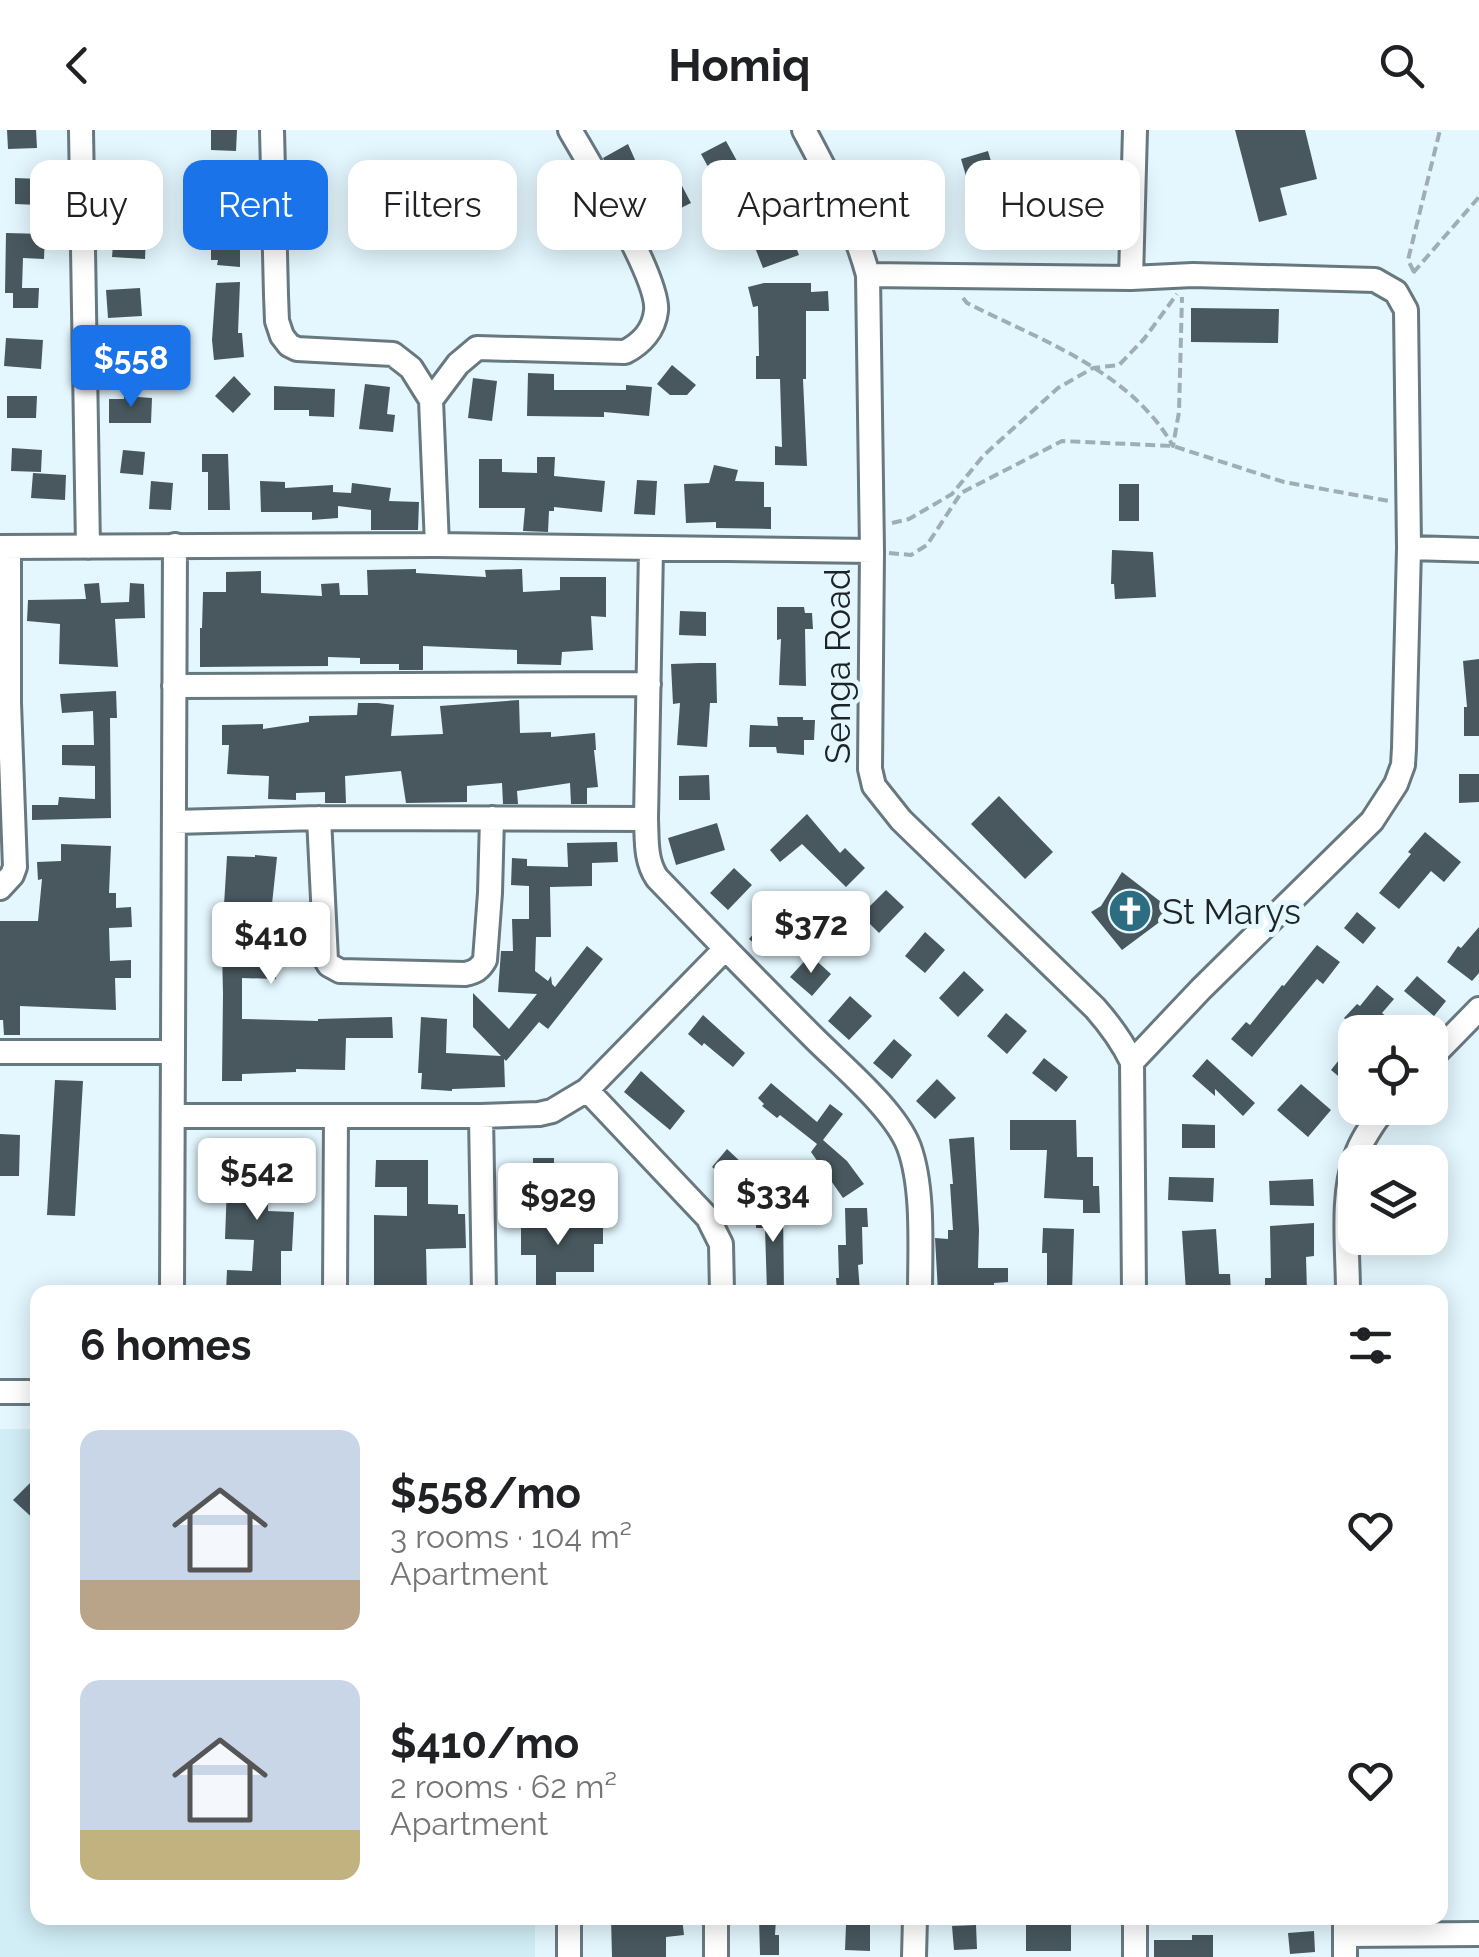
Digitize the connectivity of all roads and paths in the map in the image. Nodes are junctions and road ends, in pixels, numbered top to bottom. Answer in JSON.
{"nodes":[{"id":1,"x":82,"y":130,"type":"edge"},
{"id":2,"x":272,"y":130,"type":"edge"},
{"id":3,"x":570,"y":130,"type":"edge"},
{"id":4,"x":804,"y":130,"type":"edge"},
{"id":5,"x":1135,"y":130,"type":"edge"},
{"id":6,"x":1440,"y":130,"type":"edge"},
{"id":7,"x":1479,"y":198,"type":"edge"},
{"id":8,"x":1414,"y":272,"type":"junction"},
{"id":9,"x":868,"y":275,"type":"junction"},
{"id":10,"x":1183,"y":275,"type":"junction"},
{"id":11,"x":943,"y":276,"type":"junction"},
{"id":12,"x":1132,"y":278,"type":"junction"},
{"id":13,"x":1396,"y":292,"type":"junction"},
{"id":14,"x":1092,"y":368,"type":"junction"},
{"id":15,"x":430,"y":400,"type":"junction"},
{"id":16,"x":1173,"y":446,"type":"junction"},
{"id":17,"x":1408,"y":504,"type":"junction"},
{"id":18,"x":872,"y":540,"type":"junction"},
{"id":19,"x":174,"y":545,"type":"junction"},
{"id":20,"x":437,"y":545,"type":"junction"},
{"id":21,"x":88,"y":547,"type":"junction"},
{"id":22,"x":4,"y":548,"type":"edge"},
{"id":23,"x":1409,"y":548,"type":"junction"},
{"id":24,"x":651,"y":549,"type":"junction"},
{"id":25,"x":1479,"y":550,"type":"edge"},
{"id":26,"x":649,"y":684,"type":"junction"},
{"id":27,"x":174,"y":686,"type":"junction"},
{"id":28,"x":5,"y":703,"type":"edge"},
{"id":29,"x":319,"y":818,"type":"junction"},
{"id":30,"x":492,"y":818,"type":"junction"},
{"id":31,"x":646,"y":819,"type":"junction"},
{"id":32,"x":174,"y":822,"type":"junction"},
{"id":33,"x":0,"y":888,"type":"edge"},
{"id":34,"x":725,"y":949,"type":"junction"},
{"id":35,"x":1479,"y":1009,"type":"edge"},
{"id":36,"x":1448,"y":1041,"type":"edge"},
{"id":37,"x":0,"y":1052,"type":"edge"},
{"id":38,"x":173,"y":1052,"type":"junction"},
{"id":39,"x":1132,"y":1062,"type":"junction"},
{"id":40,"x":587,"y":1090,"type":"junction"},
{"id":41,"x":173,"y":1116,"type":"junction"},
{"id":42,"x":336,"y":1116,"type":"junction"},
{"id":43,"x":482,"y":1116,"type":"junction"},
{"id":44,"x":1373,"y":1125,"type":"edge"},
{"id":45,"x":172,"y":1285,"type":"edge"},
{"id":46,"x":335,"y":1285,"type":"edge"},
{"id":47,"x":484,"y":1285,"type":"edge"},
{"id":48,"x":722,"y":1285,"type":"edge"},
{"id":49,"x":920,"y":1285,"type":"edge"},
{"id":50,"x":1134,"y":1285,"type":"edge"},
{"id":51,"x":1348,"y":1285,"type":"edge"},
{"id":52,"x":0,"y":1392,"type":"edge"},
{"id":53,"x":30,"y":1392,"type":"edge"},
{"id":54,"x":569,"y":1925,"type":"edge"},
{"id":55,"x":716,"y":1925,"type":"edge"},
{"id":56,"x":915,"y":1925,"type":"edge"},
{"id":57,"x":1135,"y":1925,"type":"edge"},
{"id":58,"x":1479,"y":1934,"type":"edge"},
{"id":59,"x":1345,"y":1936,"type":"edge"},
{"id":60,"x":569,"y":1957,"type":"edge"},
{"id":61,"x":716,"y":1957,"type":"edge"},
{"id":62,"x":914,"y":1957,"type":"edge"},
{"id":63,"x":1135,"y":1957,"type":"edge"}],
"edges":[{"from":1,"to":21,"type":"street"},
{"from":2,"to":15,"type":"street"},
{"from":3,"to":15,"type":"street"},
{"from":4,"to":9,"type":"street","name":"Senga Road"},
{"from":5,"to":12,"type":"street"},
{"from":6,"to":8,"type":"path"},
{"from":7,"to":8,"type":"path"},
{"from":8,"to":13,"type":"path"},
{"from":9,"to":11,"type":"street"},
{"from":9,"to":18,"type":"street","name":"Senga Road"},
{"from":10,"to":12,"type":"street"},
{"from":10,"to":13,"type":"street"},
{"from":10,"to":14,"type":"path"},
{"from":10,"to":16,"type":"path"},
{"from":11,"to":12,"type":"street"},
{"from":11,"to":14,"type":"path"},
{"from":13,"to":17,"type":"street"},
{"from":14,"to":16,"type":"path"},
{"from":14,"to":18,"type":"path"},
{"from":15,"to":20,"type":"street"},
{"from":16,"to":17,"type":"path"},
{"from":16,"to":18,"type":"path"},
{"from":17,"to":23,"type":"street"},
{"from":18,"to":24,"type":"street"},
{"from":18,"to":39,"type":"street","name":"Senga Road"},
{"from":19,"to":20,"type":"street"},
{"from":19,"to":21,"type":"street"},
{"from":19,"to":27,"type":"street"},
{"from":20,"to":24,"type":"street"},
{"from":21,"to":22,"type":"street"},
{"from":22,"to":28,"type":"street"},
{"from":23,"to":25,"type":"street"},
{"from":23,"to":39,"type":"street"},
{"from":24,"to":26,"type":"street"},
{"from":26,"to":27,"type":"street"},
{"from":26,"to":31,"type":"street"},
{"from":27,"to":32,"type":"street"},
{"from":28,"to":33,"type":"street"},
{"from":29,"to":30,"type":"street"},
{"from":29,"to":30,"type":"street"},
{"from":29,"to":32,"type":"street"},
{"from":30,"to":31,"type":"street"},
{"from":31,"to":34,"type":"street"},
{"from":32,"to":38,"type":"street"},
{"from":34,"to":40,"type":"street"},
{"from":34,"to":49,"type":"street"},
{"from":35,"to":36,"type":"street"},
{"from":37,"to":38,"type":"street"},
{"from":38,"to":41,"type":"street"},
{"from":39,"to":50,"type":"street"},
{"from":40,"to":43,"type":"street"},
{"from":40,"to":48,"type":"street"},
{"from":41,"to":42,"type":"street"},
{"from":41,"to":45,"type":"street"},
{"from":42,"to":43,"type":"street"},
{"from":42,"to":46,"type":"street"},
{"from":43,"to":47,"type":"street"},
{"from":44,"to":51,"type":"street"},
{"from":52,"to":53,"type":"street"},
{"from":54,"to":60,"type":"street"},
{"from":55,"to":61,"type":"street"},
{"from":56,"to":62,"type":"street"},
{"from":57,"to":63,"type":"street"},
{"from":58,"to":59,"type":"street"}]}
